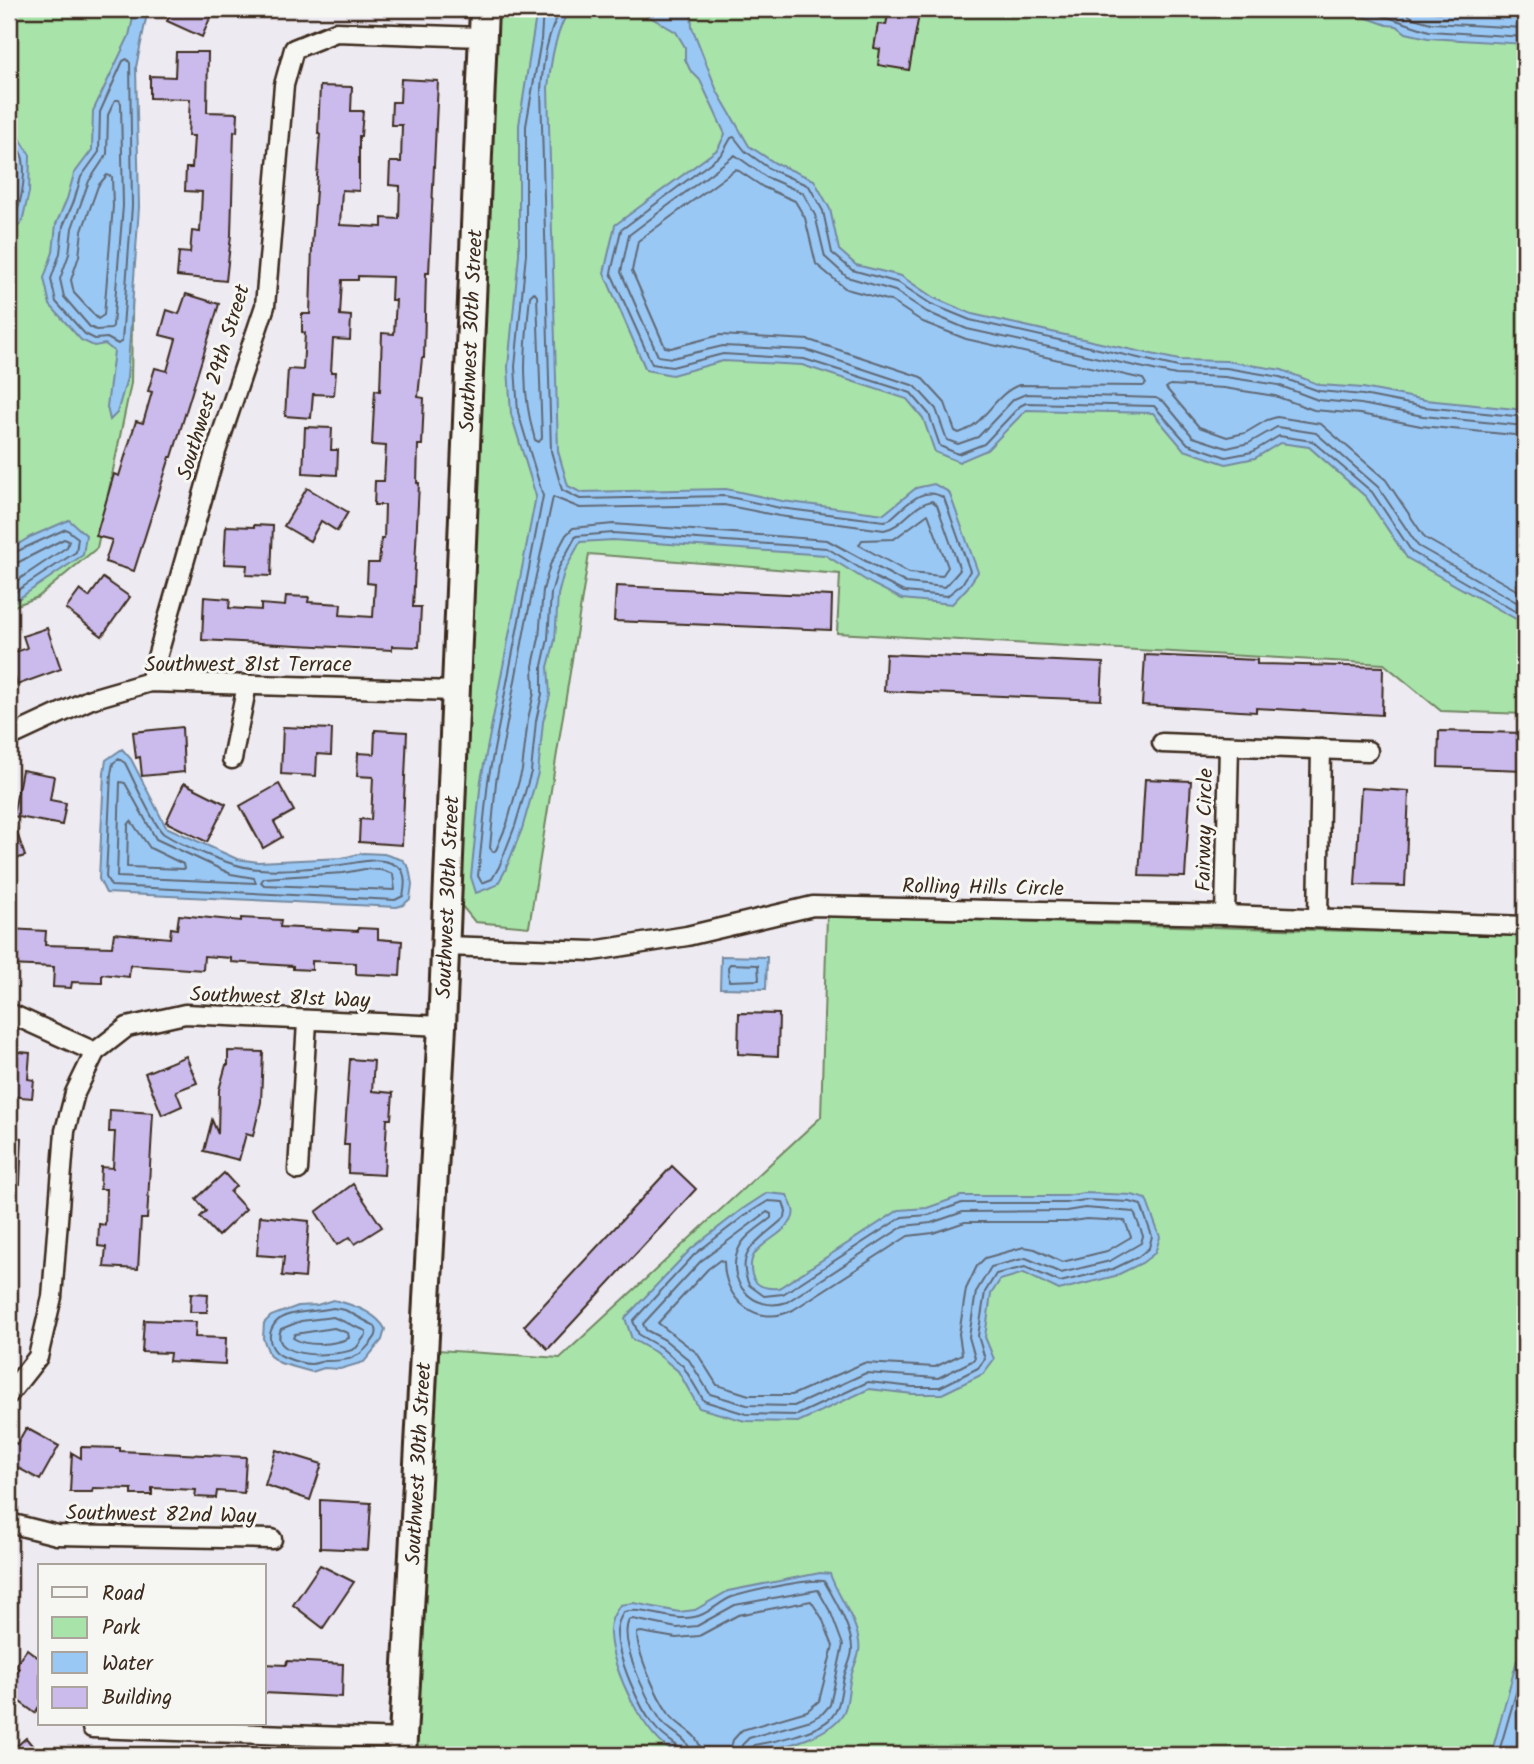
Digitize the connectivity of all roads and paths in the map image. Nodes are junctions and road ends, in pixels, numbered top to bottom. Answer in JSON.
{"nodes":[{"id":1,"x":482,"y":9,"type":"edge"},
{"id":2,"x":481,"y":37,"type":"junction"},
{"id":3,"x":150,"y":682,"type":"junction"},
{"id":4,"x":247,"y":685,"type":"junction"},
{"id":5,"x":455,"y":691,"type":"junction"},
{"id":6,"x":9,"y":737,"type":"edge"},
{"id":7,"x":1162,"y":743,"type":"dead end"},
{"id":8,"x":1229,"y":746,"type":"junction"},
{"id":9,"x":1321,"y":749,"type":"junction"},
{"id":10,"x":1368,"y":751,"type":"dead end"},
{"id":11,"x":232,"y":759,"type":"dead end"},
{"id":12,"x":1225,"y":915,"type":"junction"},
{"id":13,"x":1318,"y":918,"type":"junction"},
{"id":14,"x":1525,"y":926,"type":"edge"},
{"id":15,"x":445,"y":946,"type":"junction"},
{"id":16,"x":9,"y":1013,"type":"edge"},
{"id":17,"x":307,"y":1022,"type":"junction"},
{"id":18,"x":442,"y":1027,"type":"junction"},
{"id":19,"x":95,"y":1052,"type":"junction"},
{"id":20,"x":298,"y":1170,"type":"dead end"},
{"id":21,"x":9,"y":1394,"type":"edge"},
{"id":22,"x":9,"y":1520,"type":"edge"},
{"id":23,"x":272,"y":1539,"type":"dead end"},
{"id":24,"x":92,"y":1728,"type":"dead end"},
{"id":25,"x":402,"y":1747,"type":"edge"}],
"edges":[{"from":1,"to":2,"type":"street","name":"Southwest 30th Street"},
{"from":2,"to":3,"type":"street","name":"Southwest 29th Street"},
{"from":2,"to":5,"type":"street","name":"Southwest 30th Street"},
{"from":3,"to":4,"type":"street","name":"Southwest 81st Terrace"},
{"from":3,"to":6,"type":"street","name":"Southwest 81st Terrace"},
{"from":4,"to":5,"type":"street","name":"Southwest 81st Terrace"},
{"from":4,"to":11,"type":"street"},
{"from":5,"to":15,"type":"street","name":"Southwest 30th Street"},
{"from":7,"to":8,"type":"street","name":"Fairway Circle"},
{"from":8,"to":9,"type":"street","name":"Fairway Circle"},
{"from":8,"to":12,"type":"street","name":"Fairway Circle"},
{"from":9,"to":10,"type":"street","name":"Fairway Circle"},
{"from":9,"to":13,"type":"street"},
{"from":12,"to":13,"type":"street","name":"Rolling Hills Circle"},
{"from":12,"to":15,"type":"street","name":"Rolling Hills Circle"},
{"from":13,"to":14,"type":"street","name":"Rolling Hills Circle"},
{"from":15,"to":18,"type":"street","name":"Southwest 30th Street"},
{"from":16,"to":19,"type":"street"},
{"from":17,"to":18,"type":"street","name":"Southwest 81st Way"},
{"from":17,"to":19,"type":"street","name":"Southwest 81st Way"},
{"from":17,"to":20,"type":"street"},
{"from":18,"to":25,"type":"street","name":"Southwest 30th Street"},
{"from":19,"to":21,"type":"street"},
{"from":22,"to":23,"type":"street","name":"Southwest 82nd Way"},
{"from":24,"to":25,"type":"street"}]}
